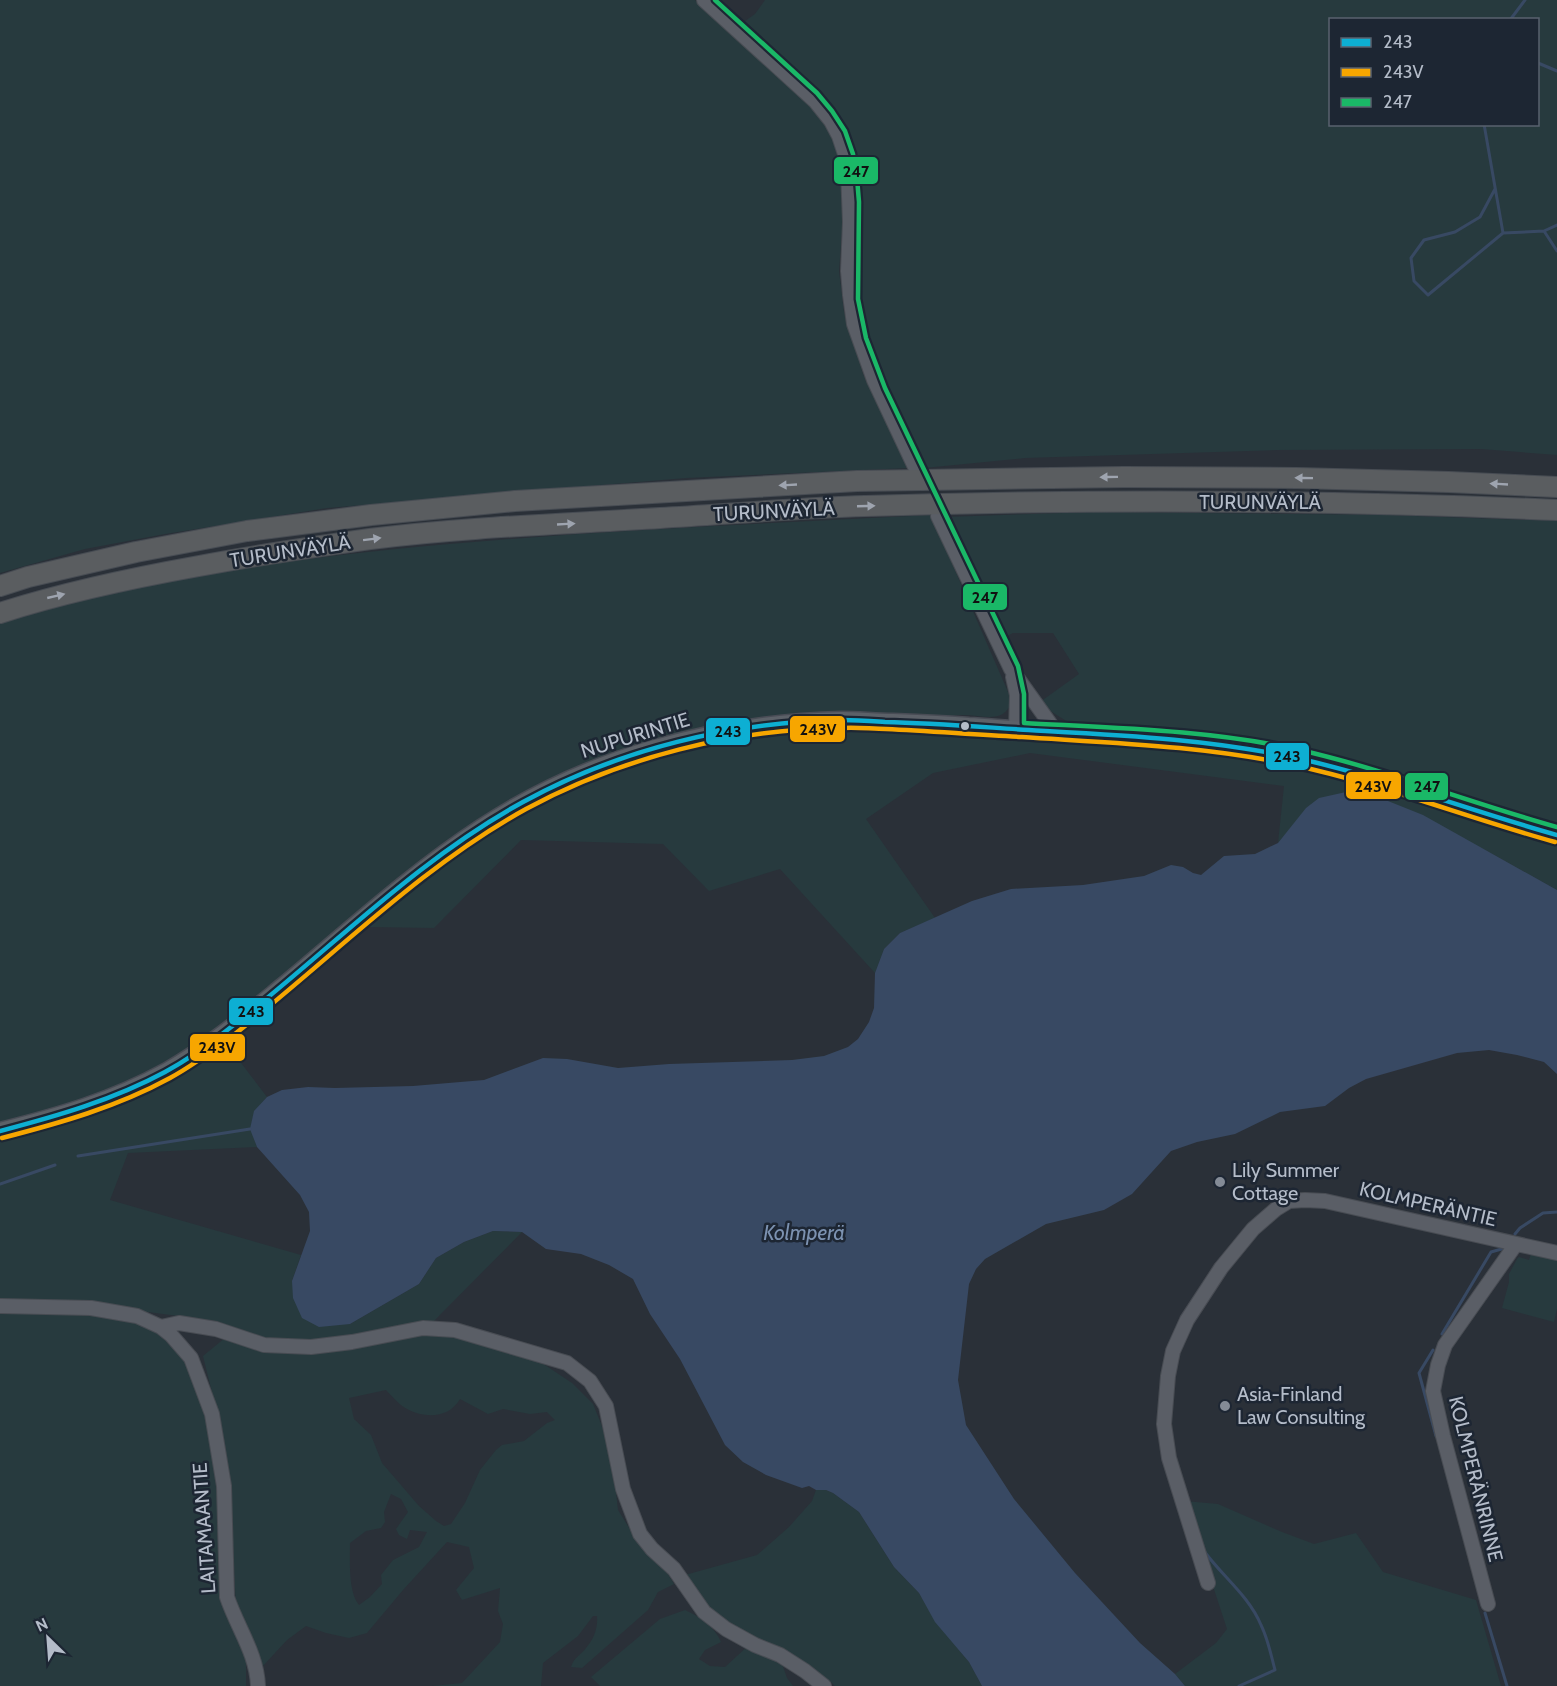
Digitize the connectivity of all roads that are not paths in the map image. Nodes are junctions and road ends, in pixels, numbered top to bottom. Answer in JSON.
{"nodes":[{"id":1,"x":705,"y":0,"type":"edge"},
{"id":2,"x":915,"y":467,"type":"dead end"},
{"id":3,"x":1557,"y":487,"type":"edge"},
{"id":4,"x":1557,"y":510,"type":"edge"},
{"id":5,"x":938,"y":516,"type":"dead end"},
{"id":6,"x":0,"y":586,"type":"edge"},
{"id":7,"x":0,"y":613,"type":"edge"},
{"id":8,"x":1011,"y":669,"type":"junction"},
{"id":9,"x":1016,"y":730,"type":"junction"},
{"id":10,"x":1056,"y":732,"type":"junction"},
{"id":11,"x":1557,"y":835,"type":"edge"},
{"id":12,"x":0,"y":1131,"type":"edge"},
{"id":13,"x":1516,"y":1244,"type":"junction"},
{"id":14,"x":1557,"y":1253,"type":"edge"},
{"id":15,"x":0,"y":1306,"type":"edge"},
{"id":16,"x":161,"y":1328,"type":"junction"},
{"id":17,"x":1208,"y":1583,"type":"dead end"},
{"id":18,"x":1488,"y":1604,"type":"dead end"},
{"id":19,"x":258,"y":1686,"type":"edge"},
{"id":20,"x":824,"y":1686,"type":"edge"}],
"edges":[{"from":1,"to":2,"type":"street"},
{"from":3,"to":6,"type":"highway","name":"TURUNVÄYLÄ","one_way":true},
{"from":7,"to":4,"type":"highway","name":"TURUNVÄYLÄ","one_way":true},
{"from":5,"to":8,"type":"street"},
{"from":8,"to":9,"type":"street"},
{"from":8,"to":10,"type":"street"},
{"from":9,"to":10,"type":"main road","name":"NUPURINTIE"},
{"from":9,"to":12,"type":"main road","name":"NUPURINTIE"},
{"from":10,"to":11,"type":"main road","name":"NUPURINTIE"},
{"from":13,"to":14,"type":"street","name":"KOLMPERÄNTIE"},
{"from":13,"to":17,"type":"street","name":"KOLMPERÄNTIE"},
{"from":13,"to":18,"type":"street","name":"KOLMPERÄNRINNE"},
{"from":15,"to":16,"type":"street","name":"LAITAMAANTIE"},
{"from":16,"to":19,"type":"street","name":"LAITAMAANTIE"},
{"from":16,"to":20,"type":"street"}]}
